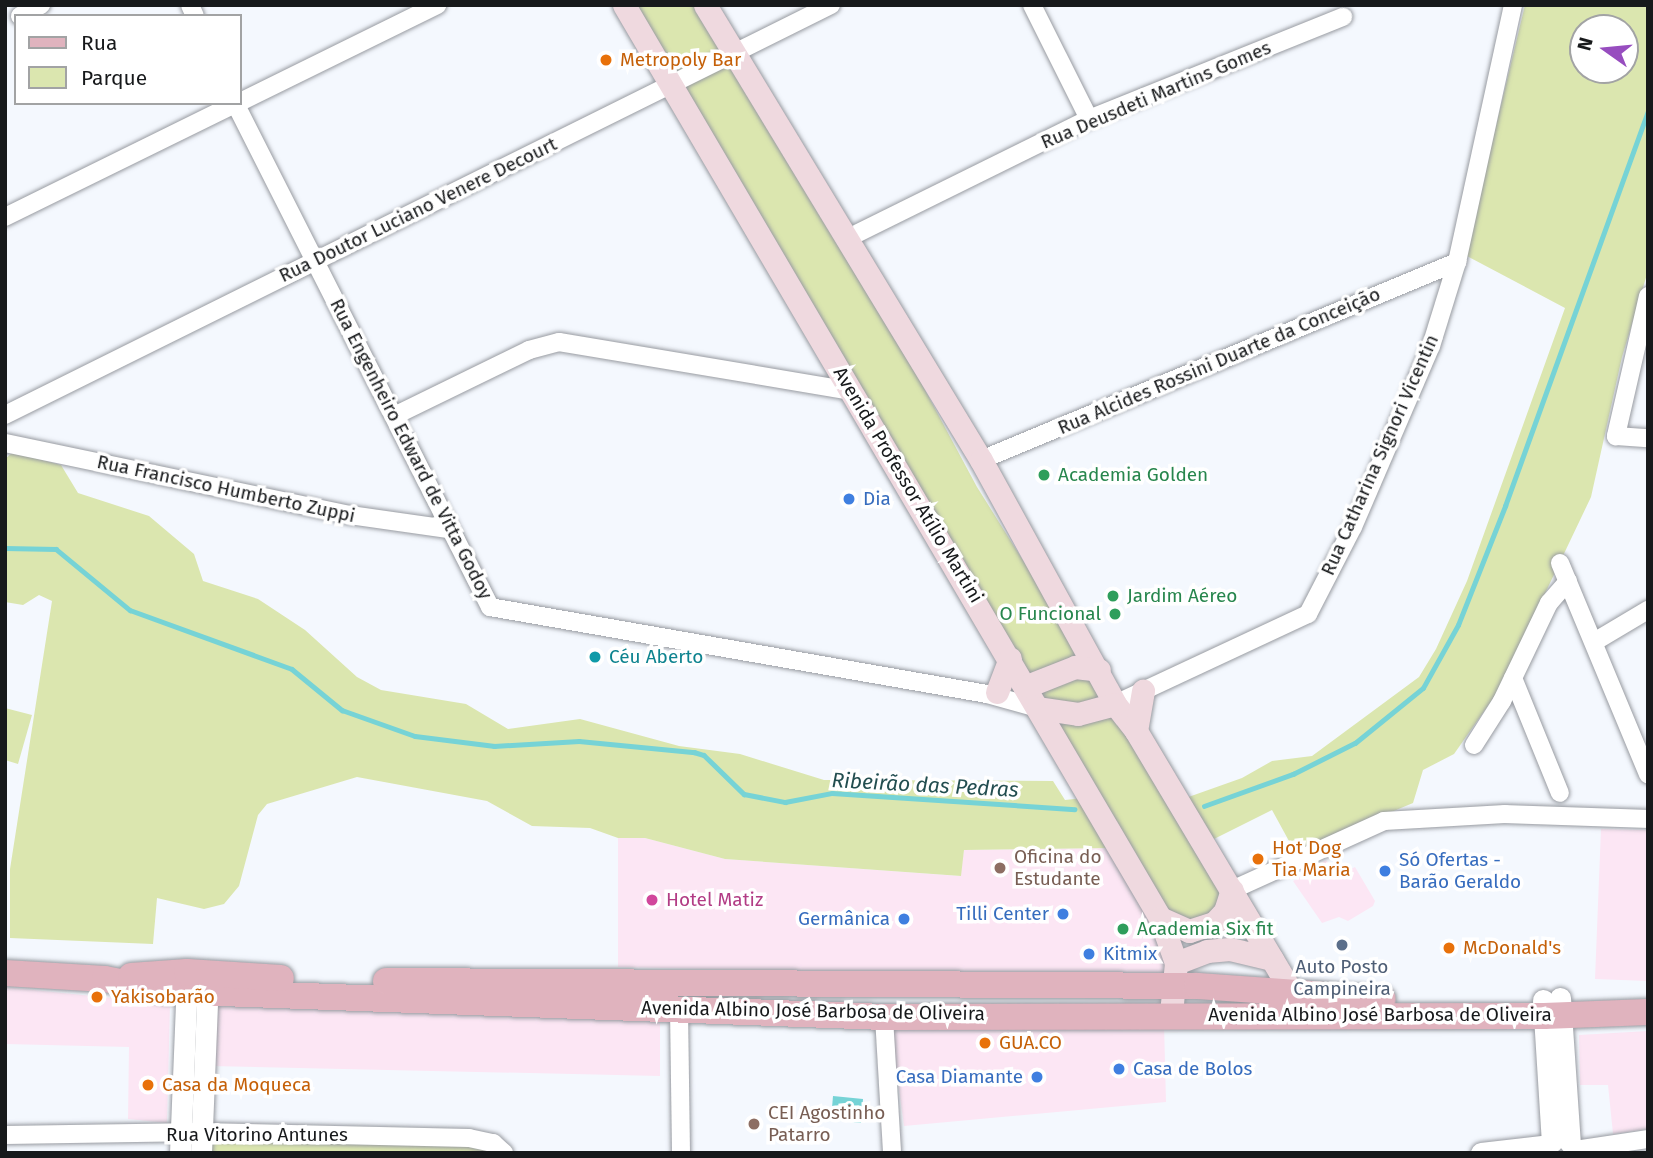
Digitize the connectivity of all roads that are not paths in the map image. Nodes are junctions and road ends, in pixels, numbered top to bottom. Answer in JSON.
{"nodes":[{"id":1,"x":41,"y":5,"type":"edge"},
{"id":2,"x":437,"y":5,"type":"edge"},
{"id":3,"x":624,"y":5,"type":"edge"},
{"id":4,"x":705,"y":5,"type":"edge"},
{"id":5,"x":831,"y":5,"type":"edge"},
{"id":6,"x":1032,"y":5,"type":"edge"},
{"id":7,"x":1513,"y":5,"type":"edge"},
{"id":8,"x":24,"y":14,"type":"edge"},
{"id":9,"x":1343,"y":17,"type":"dead end"},
{"id":10,"x":735,"y":54,"type":"junction"},
{"id":11,"x":673,"y":88,"type":"junction"},
{"id":12,"x":242,"y":101,"type":"edge"},
{"id":13,"x":233,"y":105,"type":"edge"},
{"id":14,"x":238,"y":105,"type":"edge"},
{"id":15,"x":1089,"y":119,"type":"junction"},
{"id":16,"x":5,"y":217,"type":"edge"},
{"id":17,"x":858,"y":233,"type":"dead end"},
{"id":18,"x":315,"y":260,"type":"junction"},
{"id":19,"x":1457,"y":262,"type":"junction"},
{"id":20,"x":1648,"y":296,"type":"edge"},
{"id":21,"x":852,"y":391,"type":"junction"},
{"id":22,"x":5,"y":415,"type":"edge"},
{"id":23,"x":396,"y":415,"type":"junction"},
{"id":24,"x":1648,"y":438,"type":"edge"},
{"id":25,"x":5,"y":443,"type":"edge"},
{"id":26,"x":982,"y":460,"type":"junction"},
{"id":27,"x":448,"y":528,"type":"junction"},
{"id":28,"x":1560,"y":564,"type":"dead end"},
{"id":29,"x":1568,"y":580,"type":"junction"},
{"id":30,"x":1648,"y":610,"type":"edge"},
{"id":31,"x":1594,"y":642,"type":"junction"},
{"id":32,"x":1010,"y":658,"type":"junction"},
{"id":33,"x":1099,"y":670,"type":"junction"},
{"id":34,"x":1513,"y":678,"type":"junction"},
{"id":35,"x":1027,"y":686,"type":"junction"},
{"id":36,"x":1143,"y":691,"type":"junction"},
{"id":37,"x":992,"y":693,"type":"junction"},
{"id":38,"x":1115,"y":704,"type":"junction"},
{"id":39,"x":1038,"y":708,"type":"junction"},
{"id":40,"x":1136,"y":731,"type":"junction"},
{"id":41,"x":1474,"y":745,"type":"dead end"},
{"id":42,"x":1648,"y":774,"type":"edge"},
{"id":43,"x":1560,"y":793,"type":"dead end"},
{"id":44,"x":1648,"y":819,"type":"edge"},
{"id":45,"x":1232,"y":890,"type":"junction"},
{"id":46,"x":1160,"y":918,"type":"junction"},
{"id":47,"x":5,"y":973,"type":"edge"},
{"id":48,"x":1175,"y":975,"type":"junction"},
{"id":49,"x":1282,"y":976,"type":"junction"},
{"id":50,"x":197,"y":982,"type":"junction"},
{"id":51,"x":1260,"y":992,"type":"junction"},
{"id":52,"x":1648,"y":995,"type":"edge"},
{"id":53,"x":1552,"y":1007,"type":"junction"},
{"id":54,"x":679,"y":1009,"type":"junction"},
{"id":55,"x":1648,"y":1012,"type":"edge"},
{"id":56,"x":1171,"y":1013,"type":"junction"},
{"id":57,"x":1230,"y":1016,"type":"junction"},
{"id":58,"x":884,"y":1017,"type":"junction"},
{"id":59,"x":5,"y":1135,"type":"edge"},
{"id":60,"x":1648,"y":1139,"type":"edge"},
{"id":61,"x":190,"y":1143,"type":"edge"},
{"id":62,"x":1561,"y":1148,"type":"edge"},
{"id":63,"x":504,"y":1153,"type":"edge"},
{"id":64,"x":681,"y":1153,"type":"edge"},
{"id":65,"x":892,"y":1153,"type":"edge"},
{"id":66,"x":1481,"y":1153,"type":"edge"}],
"edges":[{"from":1,"to":8,"type":"street"},
{"from":2,"to":12,"type":"street"},
{"from":3,"to":11,"type":"main road","name":"Avenida Professor Atílio Martini"},
{"from":4,"to":10,"type":"main road"},
{"from":5,"to":10,"type":"street","name":"Rua Doutor Luciano Venere Decourt"},
{"from":6,"to":15,"type":"street"},
{"from":7,"to":19,"type":"street","name":"Rua Catharina Signori Vicentin"},
{"from":9,"to":15,"type":"street","name":"Rua Deusdeti Martins Gomes"},
{"from":10,"to":11,"type":"street","name":"Rua Doutor Luciano Venere Decourt"},
{"from":10,"to":26,"type":"main road"},
{"from":11,"to":18,"type":"street","name":"Rua Doutor Luciano Venere Decourt"},
{"from":11,"to":21,"type":"main road","name":"Avenida Professor Atílio Martini"},
{"from":13,"to":16,"type":"street"},
{"from":14,"to":18,"type":"street","name":"Rua Engenheiro Edward de Vitta Godoy"},
{"from":15,"to":17,"type":"street","name":"Rua Deusdeti Martins Gomes"},
{"from":18,"to":22,"type":"street","name":"Rua Doutor Luciano Venere Decourt"},
{"from":18,"to":23,"type":"street","name":"Rua Engenheiro Edward de Vitta Godoy"},
{"from":19,"to":26,"type":"street","name":"Rua Alcides Rossini Duarte da Conceição"},
{"from":19,"to":36,"type":"street","name":"Rua Catharina Signori Vicentin"},
{"from":20,"to":24,"type":"street"},
{"from":21,"to":23,"type":"street"},
{"from":21,"to":32,"type":"main road","name":"Avenida Professor Atílio Martini"},
{"from":23,"to":27,"type":"street","name":"Rua Engenheiro Edward de Vitta Godoy"},
{"from":25,"to":27,"type":"street","name":"Rua Francisco Humberto Zuppi"},
{"from":26,"to":33,"type":"main road"},
{"from":27,"to":37,"type":"street","name":"Rua Engenheiro Edward de Vitta Godoy"},
{"from":28,"to":29,"type":"street"},
{"from":29,"to":31,"type":"street"},
{"from":29,"to":34,"type":"street"},
{"from":30,"to":31,"type":"street"},
{"from":31,"to":42,"type":"street"},
{"from":32,"to":35,"type":"main road","name":"Avenida Professor Atílio Martini"},
{"from":32,"to":37,"type":"main road"},
{"from":33,"to":35,"type":"main road"},
{"from":33,"to":38,"type":"main road"},
{"from":34,"to":41,"type":"street"},
{"from":34,"to":43,"type":"street"},
{"from":35,"to":37,"type":"street","name":"Rua Engenheiro Edward de Vitta Godoy"},
{"from":35,"to":39,"type":"main road","name":"Avenida Professor Atílio Martini"},
{"from":36,"to":38,"type":"street","name":"Rua Catharina Signori Vicentin"},
{"from":36,"to":40,"type":"main road"},
{"from":37,"to":39,"type":"street","name":"Rua Engenheiro Edward de Vitta Godoy"},
{"from":38,"to":39,"type":"main road"},
{"from":38,"to":40,"type":"main road"},
{"from":39,"to":46,"type":"main road","name":"Avenida Professor Atílio Martini"},
{"from":40,"to":45,"type":"main road"},
{"from":44,"to":45,"type":"street"},
{"from":45,"to":46,"type":"main road"},
{"from":45,"to":49,"type":"main road"},
{"from":46,"to":48,"type":"main road","name":"Avenida Professor Atílio Martini"},
{"from":47,"to":50,"type":"main road","name":"Avenida Albino José Barbosa de Oliveira"},
{"from":48,"to":49,"type":"main road"},
{"from":48,"to":50,"type":"main road","name":"Avenida Albino José Barbosa de Oliveira"},
{"from":48,"to":51,"type":"main road","name":"Avenida Albino José Barbosa de Oliveira"},
{"from":48,"to":56,"type":"main road","name":"Avenida Professor Atílio Martini"},
{"from":49,"to":51,"type":"main road","name":"Avenida Albino José Barbosa de Oliveira"},
{"from":49,"to":53,"type":"main road","name":"Avenida Albino José Barbosa de Oliveira"},
{"from":50,"to":54,"type":"main road","name":"Avenida Albino José Barbosa de Oliveira"},
{"from":50,"to":61,"type":"street"},
{"from":51,"to":57,"type":"main road"},
{"from":52,"to":53,"type":"main road","name":"Avenida Albino José Barbosa de Oliveira"},
{"from":53,"to":55,"type":"main road","name":"Avenida Albino José Barbosa de Oliveira"},
{"from":53,"to":57,"type":"main road","name":"Avenida Albino José Barbosa de Oliveira"},
{"from":53,"to":62,"type":"street"},
{"from":54,"to":58,"type":"main road","name":"Avenida Albino José Barbosa de Oliveira"},
{"from":54,"to":64,"type":"street"},
{"from":56,"to":57,"type":"main road","name":"Avenida Albino José Barbosa de Oliveira"},
{"from":56,"to":58,"type":"main road","name":"Avenida Albino José Barbosa de Oliveira"},
{"from":58,"to":65,"type":"street"},
{"from":59,"to":61,"type":"street","name":"Rua Vitorino Antunes"},
{"from":60,"to":62,"type":"street"},
{"from":61,"to":63,"type":"street","name":"Rua Vitorino Antunes"},
{"from":62,"to":66,"type":"street"}]}
